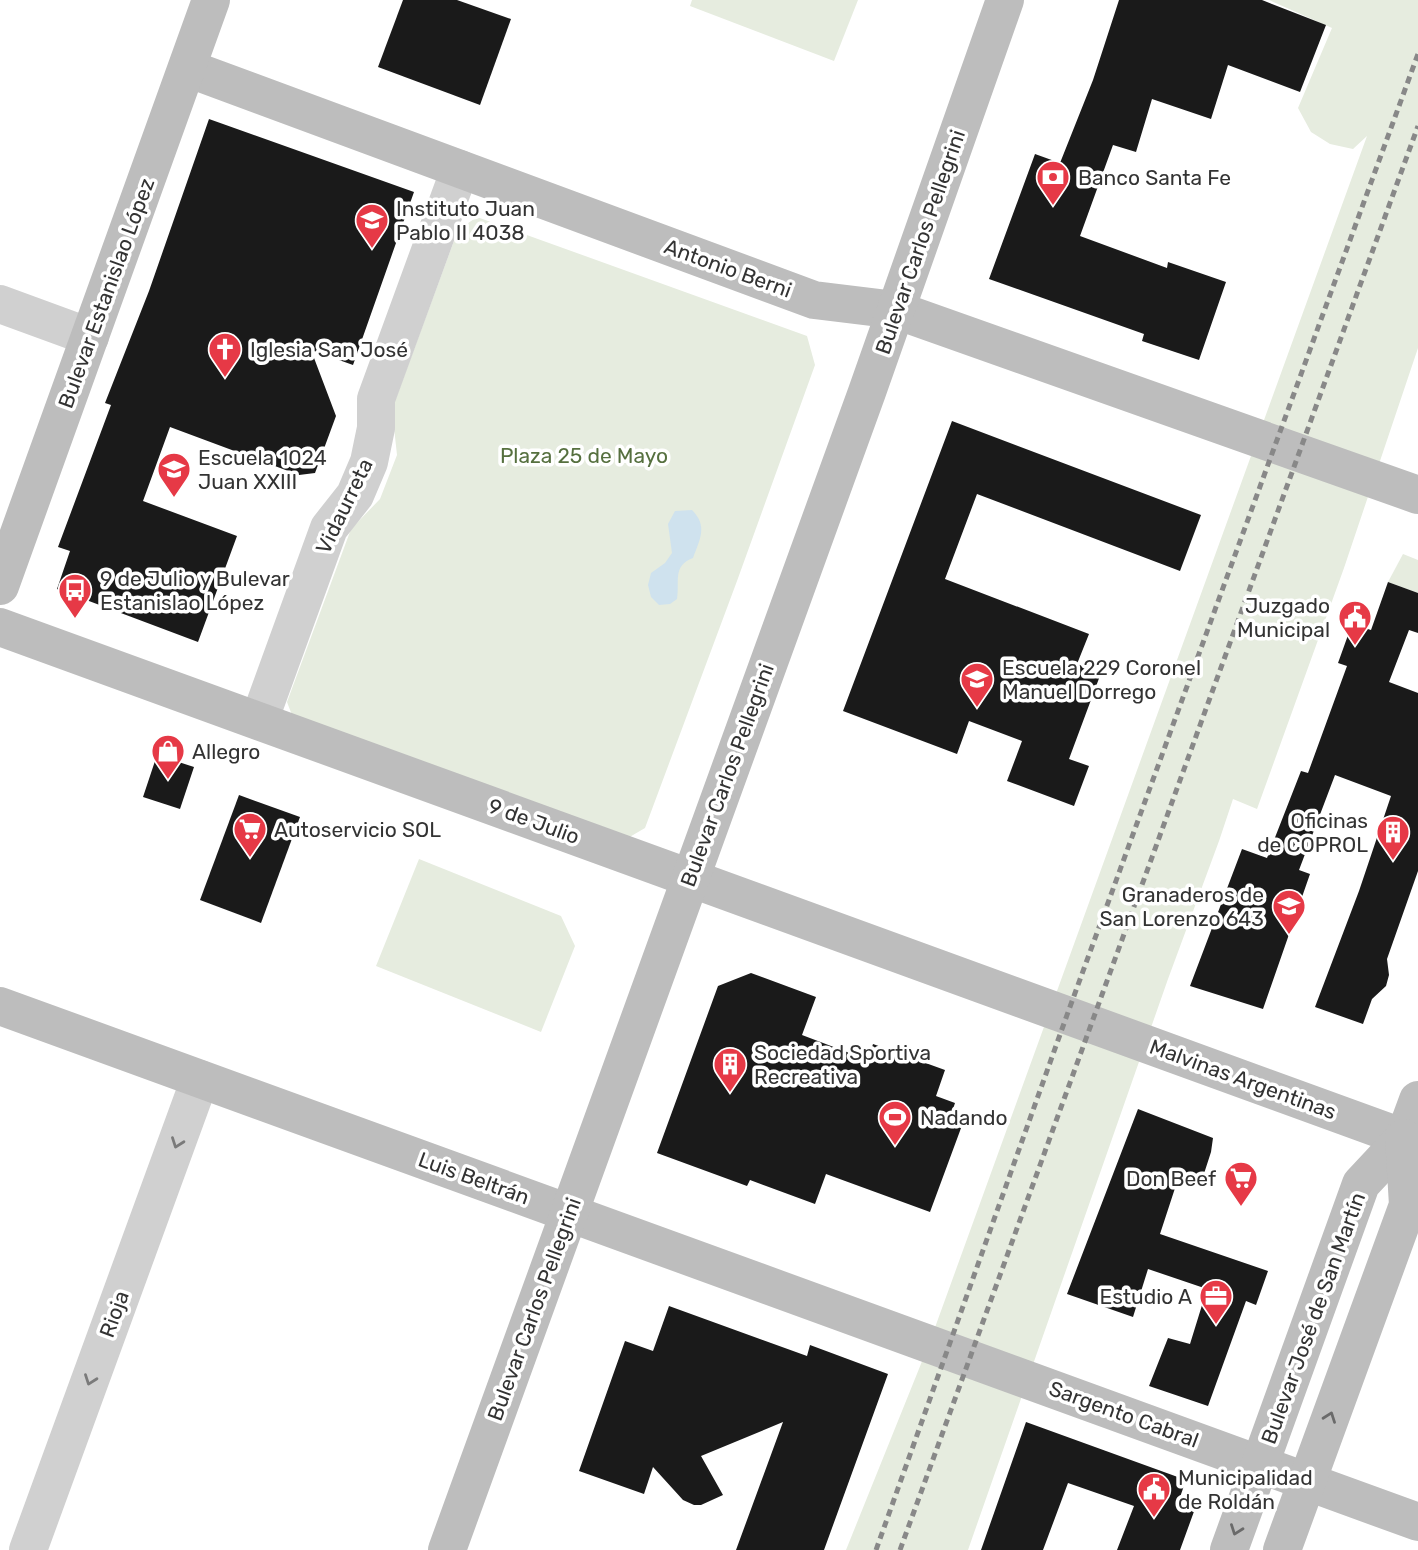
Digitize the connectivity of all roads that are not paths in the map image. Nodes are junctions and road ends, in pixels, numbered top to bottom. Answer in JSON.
{"nodes":[{"id":1,"x":211,"y":0,"type":"edge"},
{"id":2,"x":1005,"y":0,"type":"edge"},
{"id":3,"x":187,"y":68,"type":"junction"},
{"id":4,"x":460,"y":169,"type":"junction"},
{"id":5,"x":0,"y":304,"type":"edge"},
{"id":6,"x":896,"y":310,"type":"junction"},
{"id":7,"x":90,"y":337,"type":"junction"},
{"id":8,"x":1418,"y":495,"type":"edge"},
{"id":9,"x":0,"y":586,"type":"edge"},
{"id":10,"x":0,"y":627,"type":"edge"},
{"id":11,"x":259,"y":721,"type":"junction"},
{"id":12,"x":690,"y":878,"type":"junction"},
{"id":13,"x":0,"y":1006,"type":"edge"},
{"id":14,"x":1067,"y":1015,"type":"joint"},
{"id":15,"x":200,"y":1079,"type":"junction"},
{"id":16,"x":1418,"y":1100,"type":"edge"},
{"id":17,"x":1411,"y":1140,"type":"edge"},
{"id":18,"x":569,"y":1213,"type":"junction"},
{"id":19,"x":947,"y":1350,"type":"joint"},
{"id":20,"x":1260,"y":1464,"type":"junction"},
{"id":21,"x":1307,"y":1481,"type":"junction"},
{"id":22,"x":1418,"y":1522,"type":"edge"},
{"id":23,"x":28,"y":1550,"type":"edge"},
{"id":24,"x":447,"y":1550,"type":"edge"},
{"id":25,"x":1229,"y":1550,"type":"edge"},
{"id":26,"x":1282,"y":1550,"type":"edge"}],
"edges":[{"from":1,"to":3,"type":"street","name":"Bulevar Estanislao López"},
{"from":2,"to":6,"type":"street","name":"Bulevar Carlos Pellegrini"},
{"from":3,"to":4,"type":"street","name":"Antonio Berni"},
{"from":3,"to":7,"type":"street","name":"Bulevar Estanislao López"},
{"from":4,"to":6,"type":"street","name":"Antonio Berni"},
{"from":4,"to":11,"type":"street","name":"Vidaurreta"},
{"from":5,"to":7,"type":"street"},
{"from":6,"to":8,"type":"street","name":"Antonio Berni"},
{"from":6,"to":12,"type":"street","name":"Bulevar Carlos Pellegrini"},
{"from":7,"to":9,"type":"street","name":"Bulevar Estanislao López"},
{"from":10,"to":11,"type":"street","name":"9 de Julio"},
{"from":11,"to":12,"type":"street","name":"9 de Julio"},
{"from":12,"to":14,"type":"street","name":"9 de Julio"},
{"from":12,"to":18,"type":"street","name":"Bulevar Carlos Pellegrini"},
{"from":13,"to":15,"type":"street","name":"Luis Beltrán"},
{"from":14,"to":17,"type":"street","name":"Malvinas Argentinas"},
{"from":15,"to":18,"type":"street","name":"Luis Beltrán"},
{"from":15,"to":23,"type":"street","name":"Rioja","one_way":true},
{"from":16,"to":17,"type":"street","name":"Bulevar José de San Martín"},
{"from":17,"to":20,"type":"street","name":"Bulevar José de San Martín"},
{"from":21,"to":17,"type":"street","name":"Bulevar José de San Martín","one_way":true},
{"from":18,"to":19,"type":"street","name":"Luis Beltrán"},
{"from":18,"to":24,"type":"street","name":"Bulevar Carlos Pellegrini"},
{"from":19,"to":20,"type":"street","name":"Sargento Cabral"},
{"from":20,"to":21,"type":"street","name":"Sargento Cabral"},
{"from":20,"to":25,"type":"street","name":"Bulevar José de San Martín","one_way":true},
{"from":21,"to":22,"type":"street","name":"Sargento Cabral"},
{"from":21,"to":26,"type":"street","name":"Bulevar José de San Martín"}]}
